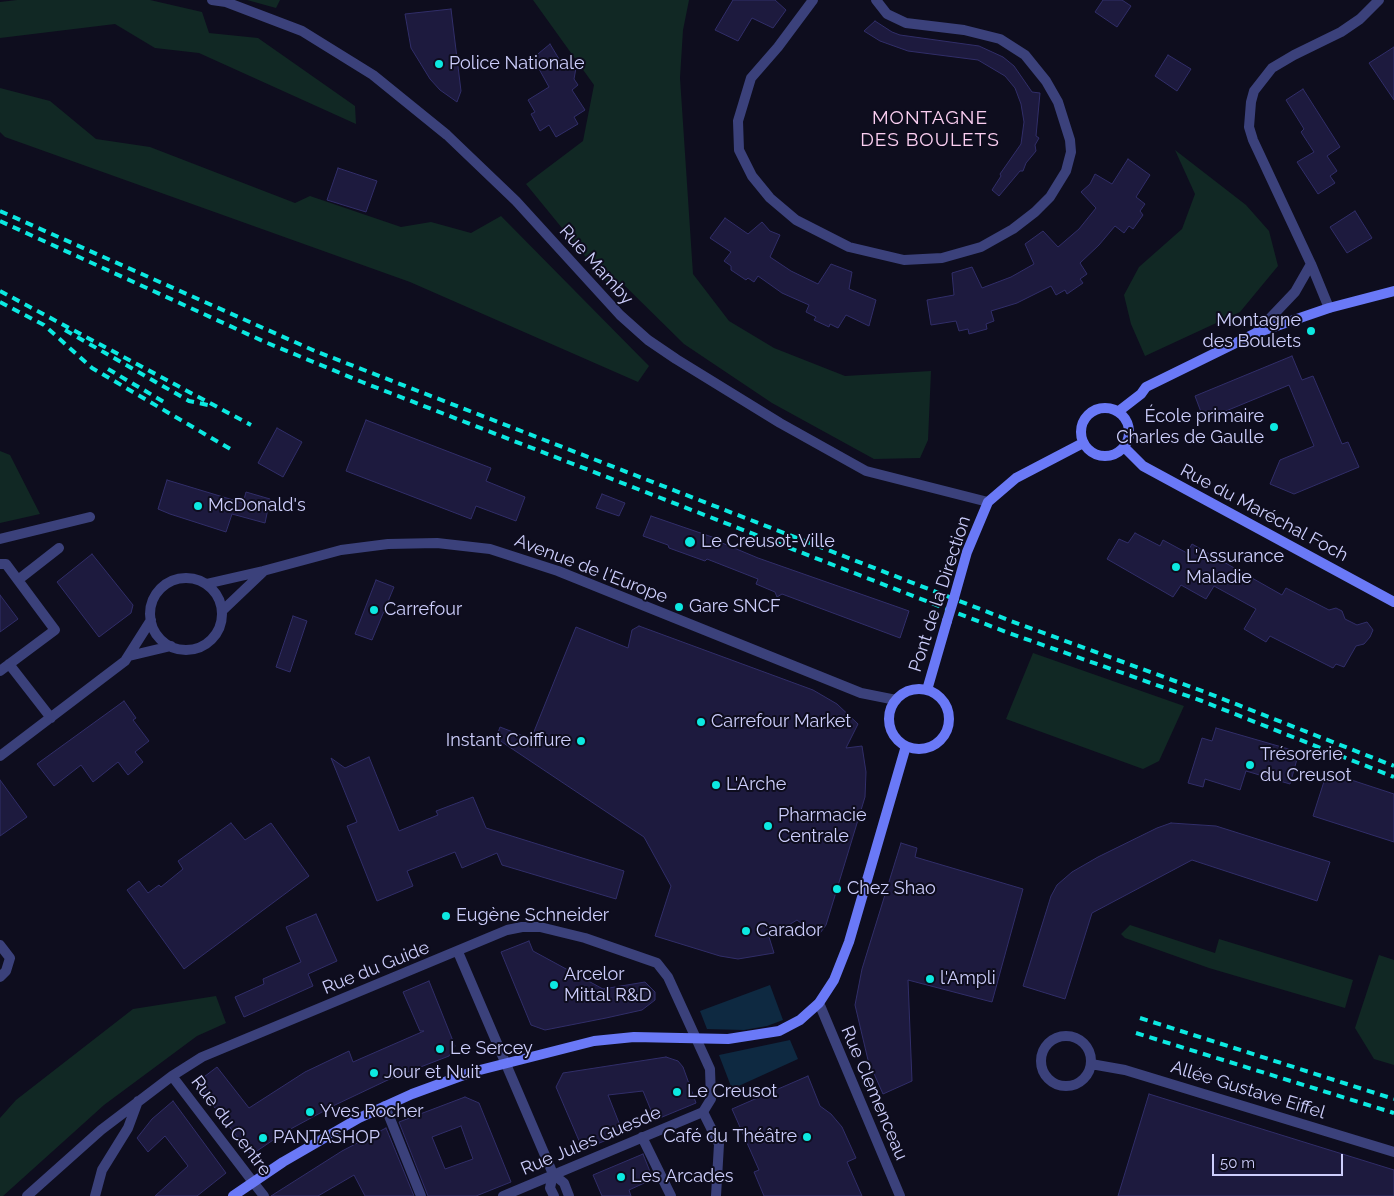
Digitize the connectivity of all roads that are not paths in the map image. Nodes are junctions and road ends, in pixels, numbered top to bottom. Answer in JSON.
{"nodes":[{"id":1,"x":212,"y":0,"type":"edge"},
{"id":2,"x":813,"y":0,"type":"edge"},
{"id":3,"x":876,"y":0,"type":"edge"},
{"id":4,"x":1379,"y":0,"type":"edge"},
{"id":5,"x":1311,"y":264,"type":"junction"},
{"id":6,"x":1394,"y":291,"type":"edge"},
{"id":7,"x":1328,"y":308,"type":"junction"},
{"id":8,"x":1256,"y":333,"type":"junction"},
{"id":9,"x":1119,"y":411,"type":"junction"},
{"id":10,"x":1083,"y":443,"type":"junction"},
{"id":11,"x":1124,"y":447,"type":"junction"},
{"id":12,"x":988,"y":502,"type":"junction"},
{"id":13,"x":90,"y":517,"type":"dead end"},
{"id":14,"x":0,"y":540,"type":"edge"},
{"id":15,"x":59,"y":548,"type":"dead end"},
{"id":16,"x":0,"y":564,"type":"edge"},
{"id":17,"x":263,"y":571,"type":"junction"},
{"id":18,"x":18,"y":580,"type":"junction"},
{"id":19,"x":206,"y":584,"type":"junction"},
{"id":20,"x":1394,"y":602,"type":"edge"},
{"id":21,"x":222,"y":611,"type":"junction"},
{"id":22,"x":151,"y":620,"type":"junction"},
{"id":23,"x":171,"y":646,"type":"junction"},
{"id":24,"x":129,"y":656,"type":"junction"},
{"id":25,"x":9,"y":664,"type":"junction"},
{"id":26,"x":0,"y":671,"type":"edge"},
{"id":27,"x":927,"y":690,"type":"junction"},
{"id":28,"x":896,"y":700,"type":"junction"},
{"id":29,"x":51,"y":718,"type":"junction"},
{"id":30,"x":906,"y":746,"type":"junction"},
{"id":31,"x":0,"y":756,"type":"edge"},
{"id":32,"x":0,"y":945,"type":"edge"},
{"id":33,"x":458,"y":952,"type":"junction"},
{"id":34,"x":0,"y":977,"type":"edge"},
{"id":35,"x":819,"y":1003,"type":"junction"},
{"id":36,"x":697,"y":1039,"type":"junction"},
{"id":37,"x":505,"y":1063,"type":"junction"},
{"id":38,"x":1091,"y":1064,"type":"junction"},
{"id":39,"x":172,"y":1076,"type":"junction"},
{"id":40,"x":138,"y":1100,"type":"junction"},
{"id":41,"x":385,"y":1106,"type":"junction"},
{"id":42,"x":703,"y":1112,"type":"junction"},
{"id":43,"x":642,"y":1137,"type":"junction"},
{"id":44,"x":1394,"y":1152,"type":"edge"},
{"id":45,"x":553,"y":1174,"type":"junction"},
{"id":46,"x":253,"y":1182,"type":"junction"},
{"id":47,"x":27,"y":1196,"type":"edge"},
{"id":48,"x":95,"y":1196,"type":"edge"},
{"id":49,"x":233,"y":1196,"type":"edge"},
{"id":50,"x":264,"y":1196,"type":"edge"},
{"id":51,"x":421,"y":1196,"type":"edge"},
{"id":52,"x":502,"y":1196,"type":"edge"},
{"id":53,"x":554,"y":1196,"type":"edge"},
{"id":54,"x":569,"y":1196,"type":"edge"},
{"id":55,"x":671,"y":1196,"type":"edge"},
{"id":56,"x":716,"y":1196,"type":"edge"},
{"id":57,"x":900,"y":1196,"type":"edge"}],
"edges":[{"from":1,"to":12,"type":"street","name":"Rue Mamby"},
{"from":2,"to":3,"type":"street"},
{"from":4,"to":5,"type":"street"},
{"from":5,"to":7,"type":"street"},
{"from":5,"to":8,"type":"street"},
{"from":6,"to":7,"type":"main road"},
{"from":7,"to":8,"type":"main road"},
{"from":8,"to":9,"type":"main road"},
{"from":9,"to":10,"type":"main road"},
{"from":9,"to":11,"type":"main road"},
{"from":10,"to":11,"type":"main road"},
{"from":10,"to":12,"type":"main road","name":"Pont de la Direction"},
{"from":11,"to":20,"type":"main road","name":"Rue du Maréchal Foch"},
{"from":12,"to":27,"type":"main road","name":"Pont de la Direction","bridge":true},
{"from":13,"to":14,"type":"street"},
{"from":15,"to":18,"type":"street"},
{"from":16,"to":18,"type":"street"},
{"from":17,"to":19,"type":"street","name":"Avenue de l'Europe"},
{"from":17,"to":21,"type":"street","name":"Avenue de l'Europe"},
{"from":17,"to":28,"type":"street","name":"Avenue de l'Europe"},
{"from":18,"to":25,"type":"street"},
{"from":19,"to":21,"type":"street"},
{"from":19,"to":22,"type":"street"},
{"from":21,"to":23,"type":"street"},
{"from":22,"to":23,"type":"street"},
{"from":22,"to":24,"type":"street"},
{"from":23,"to":24,"type":"street"},
{"from":24,"to":29,"type":"street"},
{"from":25,"to":26,"type":"street"},
{"from":25,"to":29,"type":"street"},
{"from":27,"to":28,"type":"main road"},
{"from":27,"to":30,"type":"main road"},
{"from":28,"to":30,"type":"main road"},
{"from":29,"to":31,"type":"street"},
{"from":30,"to":35,"type":"main road"},
{"from":32,"to":34,"type":"street"},
{"from":33,"to":36,"type":"street","name":"Rue du Guide"},
{"from":33,"to":37,"type":"street"},
{"from":33,"to":39,"type":"street","name":"Rue du Guide"},
{"from":35,"to":36,"type":"main road"},
{"from":35,"to":57,"type":"street","name":"Rue Clemenceau"},
{"from":36,"to":37,"type":"main road"},
{"from":36,"to":42,"type":"street"},
{"from":37,"to":41,"type":"main road"},
{"from":37,"to":45,"type":"street"},
{"from":38,"to":38,"type":"street"},
{"from":38,"to":44,"type":"street","name":"Allée Gustave Eiffel"},
{"from":39,"to":40,"type":"street","name":"Rue du Guide"},
{"from":39,"to":46,"type":"street","name":"Rue du Centre"},
{"from":40,"to":47,"type":"street","name":"Rue du Guide"},
{"from":40,"to":48,"type":"street"},
{"from":41,"to":46,"type":"main road"},
{"from":41,"to":51,"type":"street"},
{"from":42,"to":43,"type":"street","name":"Rue Jules Guesde"},
{"from":42,"to":56,"type":"street"},
{"from":43,"to":45,"type":"street","name":"Rue Jules Guesde"},
{"from":43,"to":55,"type":"street"},
{"from":45,"to":52,"type":"street","name":"Rue Jules Guesde"},
{"from":45,"to":53,"type":"street"},
{"from":45,"to":54,"type":"street"},
{"from":46,"to":49,"type":"main road"},
{"from":46,"to":50,"type":"street","name":"Rue du Centre"}]}
